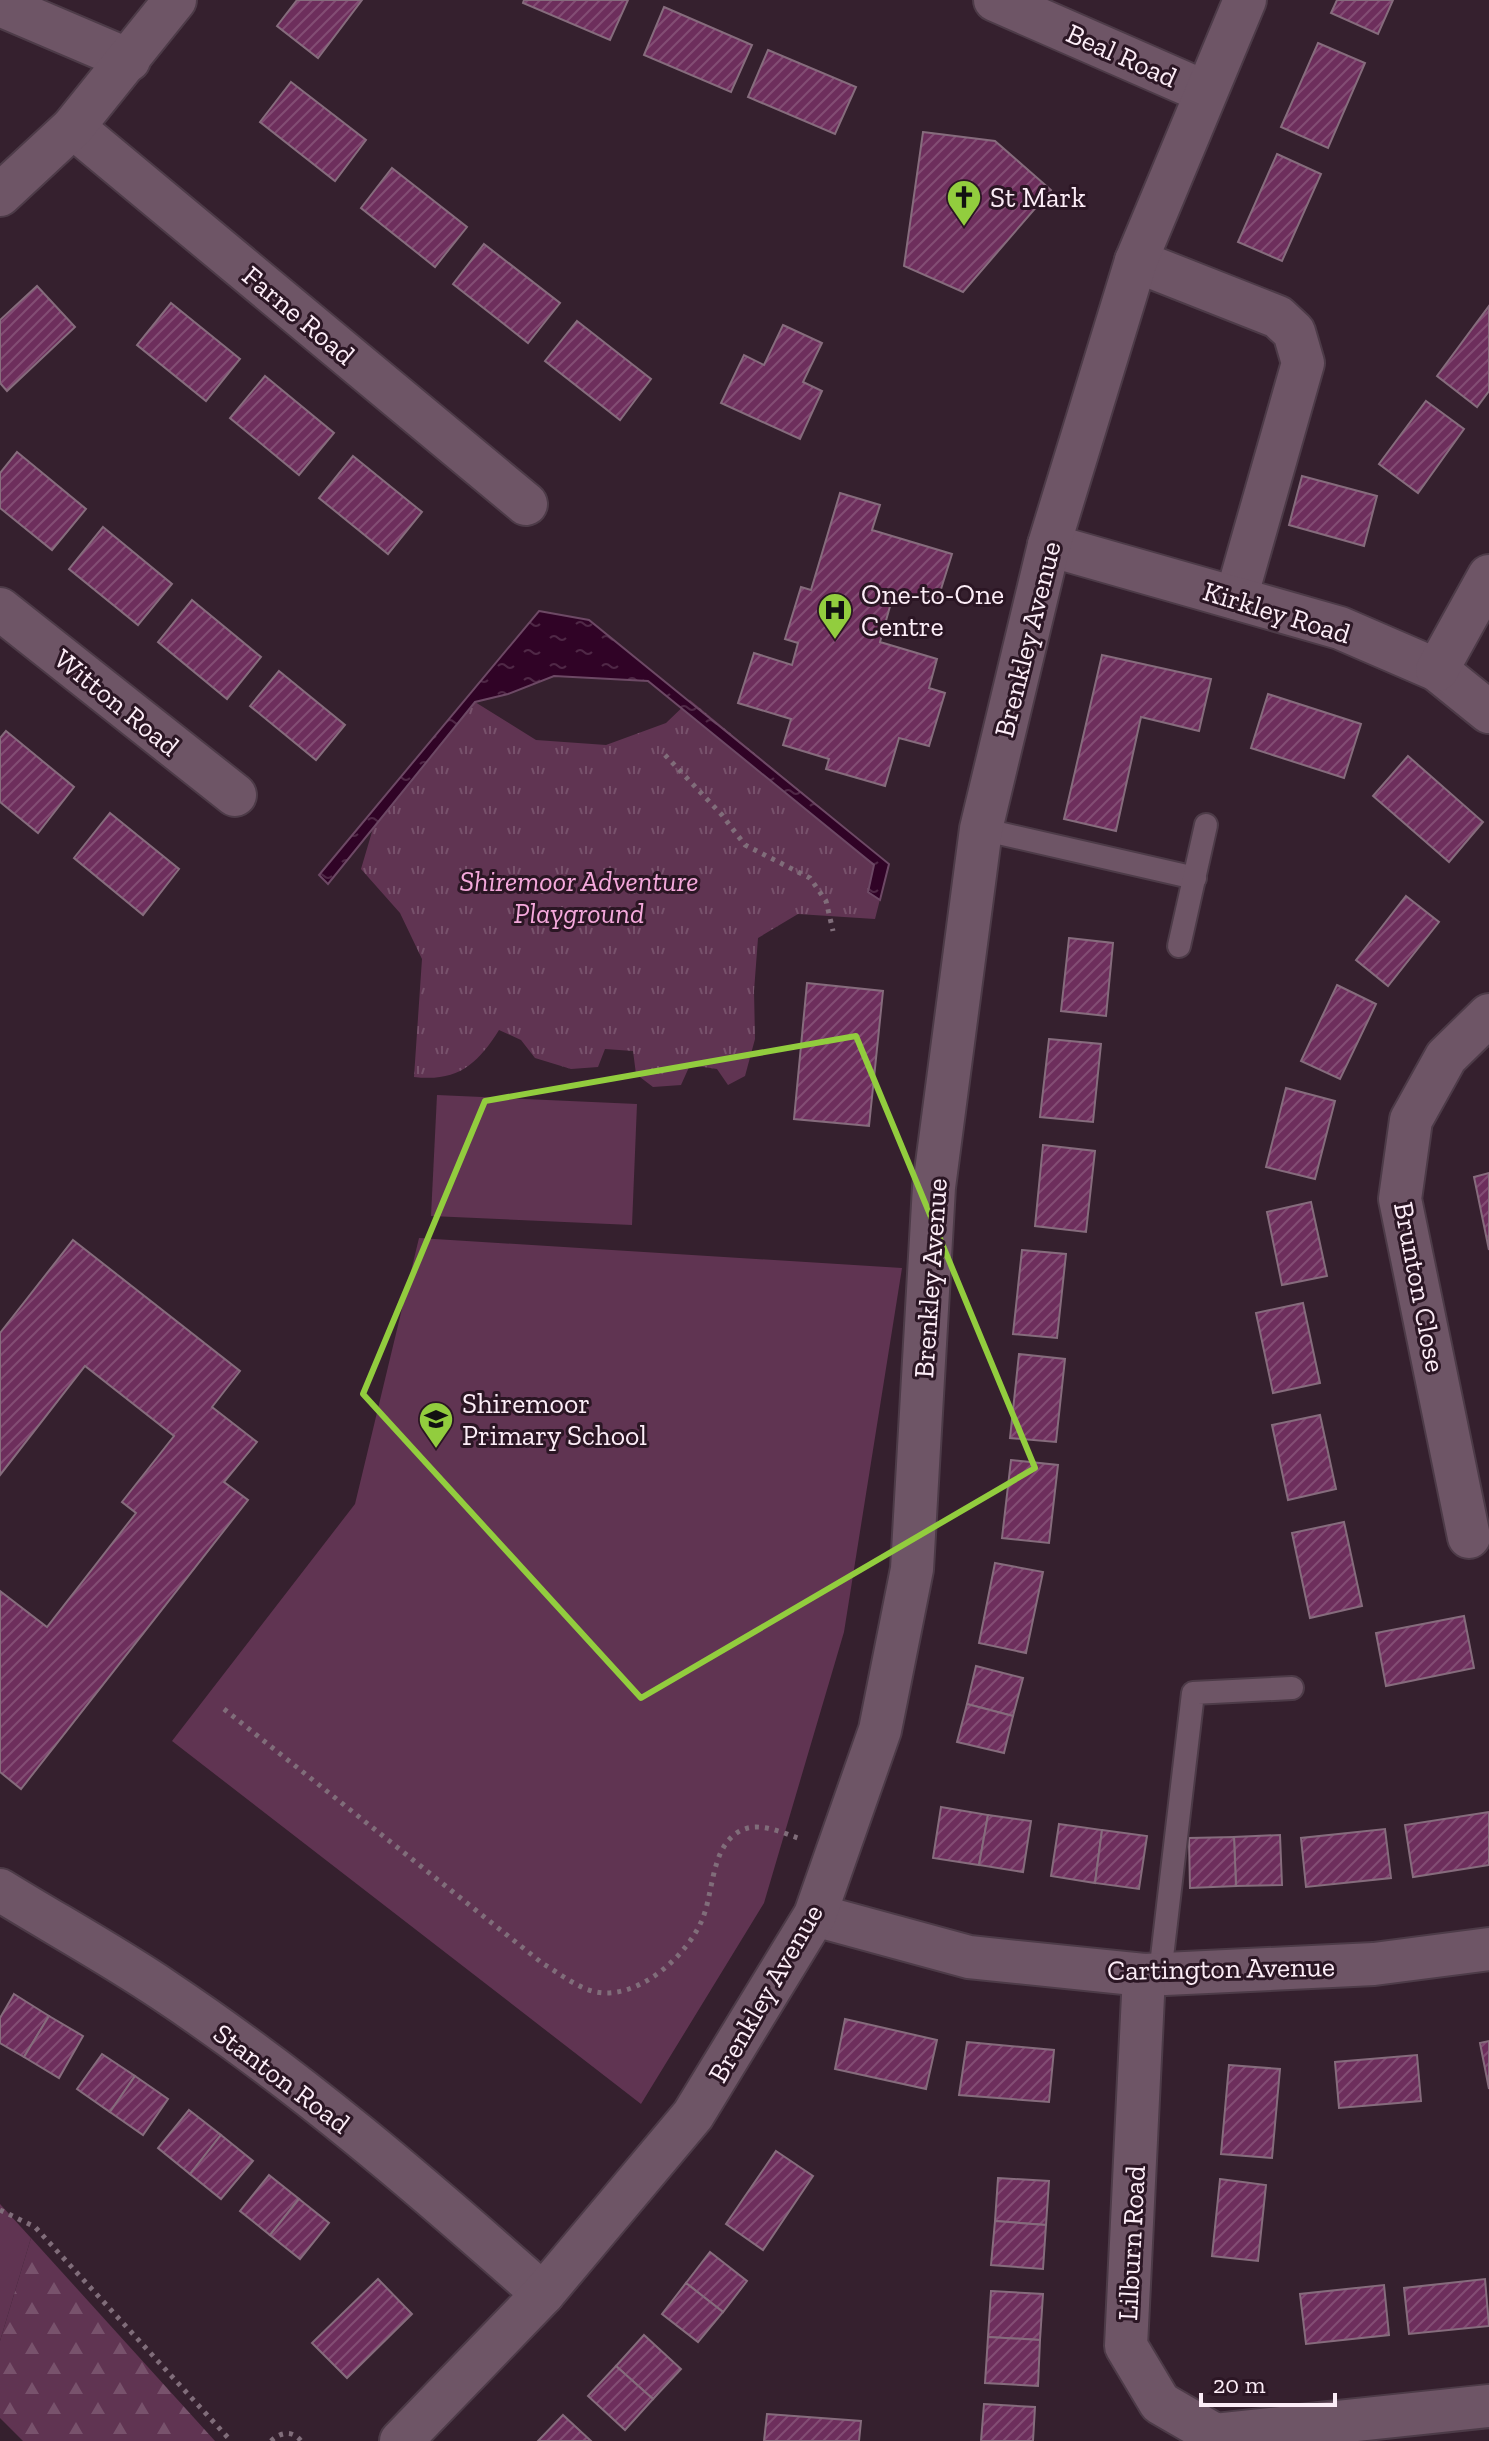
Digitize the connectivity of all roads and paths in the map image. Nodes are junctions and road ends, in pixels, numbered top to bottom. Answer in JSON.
{"nodes":[{"id":1,"x":175,"y":0,"type":"edge"},
{"id":2,"x":995,"y":0,"type":"edge"},
{"id":3,"x":1245,"y":0,"type":"edge"},
{"id":4,"x":0,"y":5,"type":"edge"},
{"id":5,"x":129,"y":60,"type":"junction"},
{"id":6,"x":1205,"y":92,"type":"junction"},
{"id":7,"x":73,"y":127,"type":"junction"},
{"id":8,"x":0,"y":195,"type":"edge"},
{"id":9,"x":1136,"y":261,"type":"junction"},
{"id":10,"x":526,"y":504,"type":"dead end"},
{"id":11,"x":1049,"y":545,"type":"junction"},
{"id":12,"x":1489,"y":576,"type":"edge"},
{"id":13,"x":1236,"y":598,"type":"junction"},
{"id":14,"x":0,"y":609,"type":"edge"},
{"id":15,"x":1437,"y":670,"type":"junction"},
{"id":16,"x":1489,"y":712,"type":"edge"},
{"id":17,"x":665,"y":755,"type":"dead end"},
{"id":18,"x":235,"y":795,"type":"dead end"},
{"id":19,"x":1206,"y":825,"type":"dead end"},
{"id":20,"x":981,"y":829,"type":"junction"},
{"id":21,"x":1195,"y":878,"type":"junction"},
{"id":22,"x":833,"y":931,"type":"dead end"},
{"id":23,"x":1179,"y":946,"type":"dead end"},
{"id":24,"x":1489,"y":1015,"type":"edge"},
{"id":25,"x":1469,"y":1537,"type":"dead end"},
{"id":26,"x":1292,"y":1688,"type":"dead end"},
{"id":27,"x":224,"y":1709,"type":"dead end"},
{"id":28,"x":836,"y":1853,"type":"junction"},
{"id":29,"x":0,"y":1890,"type":"edge"},
{"id":30,"x":815,"y":1915,"type":"junction"},
{"id":31,"x":1489,"y":1949,"type":"edge"},
{"id":32,"x":1152,"y":1974,"type":"junction"},
{"id":33,"x":0,"y":2210,"type":"edge"},
{"id":34,"x":543,"y":2294,"type":"junction"},
{"id":35,"x":1489,"y":2406,"type":"edge"},
{"id":36,"x":231,"y":2441,"type":"edge"},
{"id":37,"x":271,"y":2441,"type":"edge"},
{"id":38,"x":301,"y":2441,"type":"edge"},
{"id":39,"x":401,"y":2441,"type":"edge"}],
"edges":[{"from":1,"to":5,"type":"street"},
{"from":2,"to":6,"type":"street","name":"Beal Road"},
{"from":3,"to":6,"type":"street","name":"Brenkley Avenue"},
{"from":4,"to":5,"type":"street"},
{"from":5,"to":7,"type":"street"},
{"from":6,"to":9,"type":"street","name":"Brenkley Avenue"},
{"from":7,"to":8,"type":"street"},
{"from":7,"to":10,"type":"street","name":"Farne Road"},
{"from":9,"to":11,"type":"street","name":"Brenkley Avenue"},
{"from":9,"to":13,"type":"street"},
{"from":11,"to":13,"type":"street","name":"Kirkley Road"},
{"from":11,"to":20,"type":"street","name":"Brenkley Avenue"},
{"from":12,"to":15,"type":"street"},
{"from":13,"to":15,"type":"street","name":"Kirkley Road"},
{"from":14,"to":18,"type":"street","name":"Witton Road"},
{"from":15,"to":16,"type":"street","name":"Kirkley Road"},
{"from":17,"to":22,"type":"path"},
{"from":19,"to":21,"type":"lane"},
{"from":20,"to":21,"type":"lane"},
{"from":20,"to":28,"type":"street","name":"Brenkley Avenue"},
{"from":21,"to":23,"type":"lane"},
{"from":24,"to":25,"type":"street","name":"Brunton Close"},
{"from":26,"to":32,"type":"lane"},
{"from":27,"to":28,"type":"path"},
{"from":28,"to":30,"type":"street","name":"Brenkley Avenue"},
{"from":29,"to":34,"type":"street","name":"Stanton Road"},
{"from":30,"to":32,"type":"street","name":"Cartington Avenue"},
{"from":30,"to":34,"type":"street","name":"Brenkley Avenue"},
{"from":31,"to":32,"type":"street","name":"Cartington Avenue"},
{"from":32,"to":35,"type":"street","name":"Lilburn Road"},
{"from":33,"to":36,"type":"path"},
{"from":34,"to":39,"type":"street","name":"Brenkley Avenue"},
{"from":37,"to":38,"type":"path"}]}
